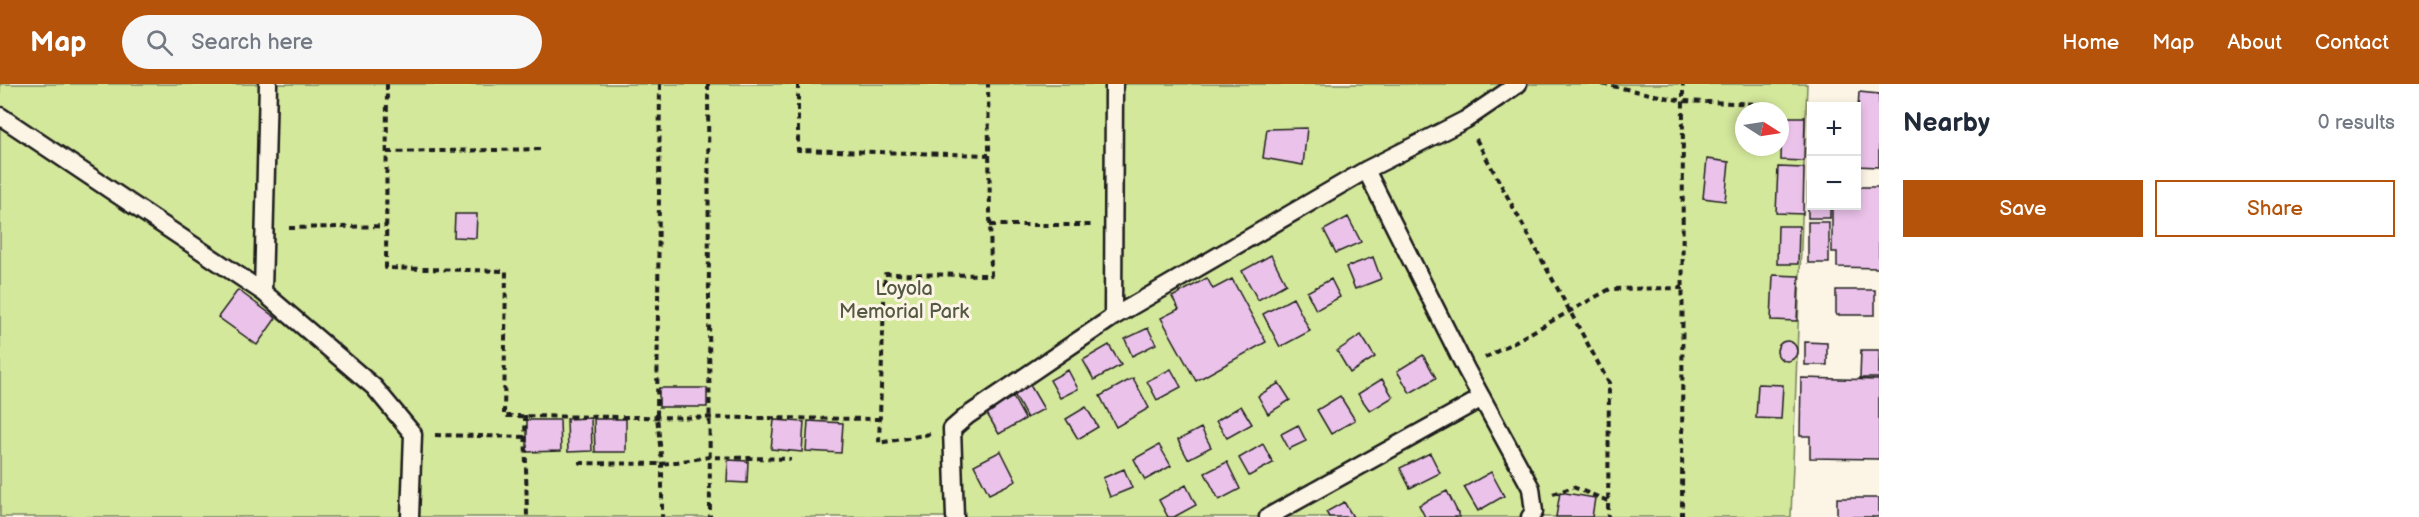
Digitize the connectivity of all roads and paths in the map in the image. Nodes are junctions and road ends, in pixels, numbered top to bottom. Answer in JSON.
{"nodes":[{"id":1,"x":268,"y":84,"type":"edge"},
{"id":2,"x":387,"y":84,"type":"edge"},
{"id":3,"x":660,"y":84,"type":"edge"},
{"id":4,"x":708,"y":84,"type":"edge"},
{"id":5,"x":798,"y":84,"type":"edge"},
{"id":6,"x":988,"y":84,"type":"edge"},
{"id":7,"x":1114,"y":84,"type":"edge"},
{"id":8,"x":1518,"y":84,"type":"edge"},
{"id":9,"x":1602,"y":84,"type":"edge"},
{"id":10,"x":1683,"y":84,"type":"edge"},
{"id":11,"x":1683,"y":101,"type":"junction"},
{"id":12,"x":1735,"y":103,"type":"edge"},
{"id":13,"x":0,"y":116,"type":"edge"},
{"id":14,"x":1466,"y":120,"type":"junction"},
{"id":15,"x":544,"y":149,"type":"dead end"},
{"id":16,"x":387,"y":152,"type":"junction"},
{"id":17,"x":989,"y":154,"type":"junction"},
{"id":18,"x":1366,"y":170,"type":"junction"},
{"id":19,"x":990,"y":225,"type":"junction"},
{"id":20,"x":1113,"y":225,"type":"junction"},
{"id":21,"x":387,"y":226,"type":"junction"},
{"id":22,"x":265,"y":228,"type":"junction"},
{"id":23,"x":1683,"y":288,"type":"junction"},
{"id":24,"x":263,"y":292,"type":"junction"},
{"id":25,"x":1570,"y":310,"type":"junction"},
{"id":26,"x":1113,"y":317,"type":"junction"},
{"id":27,"x":1466,"y":369,"type":"junction"},
{"id":28,"x":1482,"y":398,"type":"junction"},
{"id":29,"x":525,"y":415,"type":"junction"},
{"id":30,"x":657,"y":416,"type":"junction"},
{"id":31,"x":710,"y":417,"type":"junction"},
{"id":32,"x":880,"y":419,"type":"junction"},
{"id":33,"x":952,"y":429,"type":"junction"},
{"id":34,"x":413,"y":434,"type":"junction"},
{"id":35,"x":526,"y":437,"type":"junction"},
{"id":36,"x":709,"y":457,"type":"junction"},
{"id":37,"x":791,"y":459,"type":"dead end"},
{"id":38,"x":579,"y":463,"type":"dead end"},
{"id":39,"x":662,"y":464,"type":"junction"},
{"id":40,"x":1608,"y":501,"type":"junction"},
{"id":41,"x":1531,"y":509,"type":"edge"},
{"id":42,"x":410,"y":517,"type":"edge"},
{"id":43,"x":527,"y":517,"type":"edge"},
{"id":44,"x":662,"y":517,"type":"edge"},
{"id":45,"x":710,"y":517,"type":"edge"},
{"id":46,"x":955,"y":517,"type":"edge"},
{"id":47,"x":1268,"y":517,"type":"edge"},
{"id":48,"x":1608,"y":517,"type":"edge"},
{"id":49,"x":1682,"y":517,"type":"edge"}],
"edges":[{"from":1,"to":22,"type":"lane"},
{"from":2,"to":16,"type":"path"},
{"from":3,"to":30,"type":"path"},
{"from":4,"to":31,"type":"path"},
{"from":5,"to":17,"type":"path"},
{"from":6,"to":17,"type":"path"},
{"from":7,"to":20,"type":"lane"},
{"from":8,"to":14,"type":"lane"},
{"from":9,"to":11,"type":"path"},
{"from":10,"to":11,"type":"path"},
{"from":11,"to":12,"type":"path"},
{"from":11,"to":23,"type":"path"},
{"from":13,"to":24,"type":"lane"},
{"from":14,"to":18,"type":"lane"},
{"from":14,"to":25,"type":"path"},
{"from":15,"to":16,"type":"path"},
{"from":16,"to":21,"type":"path"},
{"from":17,"to":19,"type":"path"},
{"from":18,"to":26,"type":"lane"},
{"from":18,"to":27,"type":"lane"},
{"from":19,"to":20,"type":"path"},
{"from":19,"to":32,"type":"path"},
{"from":20,"to":26,"type":"lane"},
{"from":21,"to":22,"type":"path"},
{"from":21,"to":29,"type":"path"},
{"from":22,"to":24,"type":"lane"},
{"from":23,"to":25,"type":"path"},
{"from":23,"to":49,"type":"path"},
{"from":24,"to":34,"type":"lane"},
{"from":25,"to":27,"type":"path"},
{"from":25,"to":40,"type":"path"},
{"from":26,"to":33,"type":"lane"},
{"from":27,"to":28,"type":"lane"},
{"from":28,"to":41,"type":"lane"},
{"from":28,"to":47,"type":"lane"},
{"from":29,"to":30,"type":"path"},
{"from":29,"to":35,"type":"path"},
{"from":30,"to":31,"type":"path"},
{"from":30,"to":39,"type":"path"},
{"from":31,"to":32,"type":"path"},
{"from":31,"to":36,"type":"path"},
{"from":32,"to":33,"type":"path"},
{"from":33,"to":46,"type":"lane"},
{"from":34,"to":35,"type":"path"},
{"from":34,"to":42,"type":"lane"},
{"from":35,"to":43,"type":"path"},
{"from":36,"to":37,"type":"path"},
{"from":36,"to":39,"type":"path"},
{"from":36,"to":45,"type":"path"},
{"from":38,"to":39,"type":"path"},
{"from":39,"to":44,"type":"path"},
{"from":40,"to":41,"type":"path"},
{"from":40,"to":48,"type":"path"}]}
